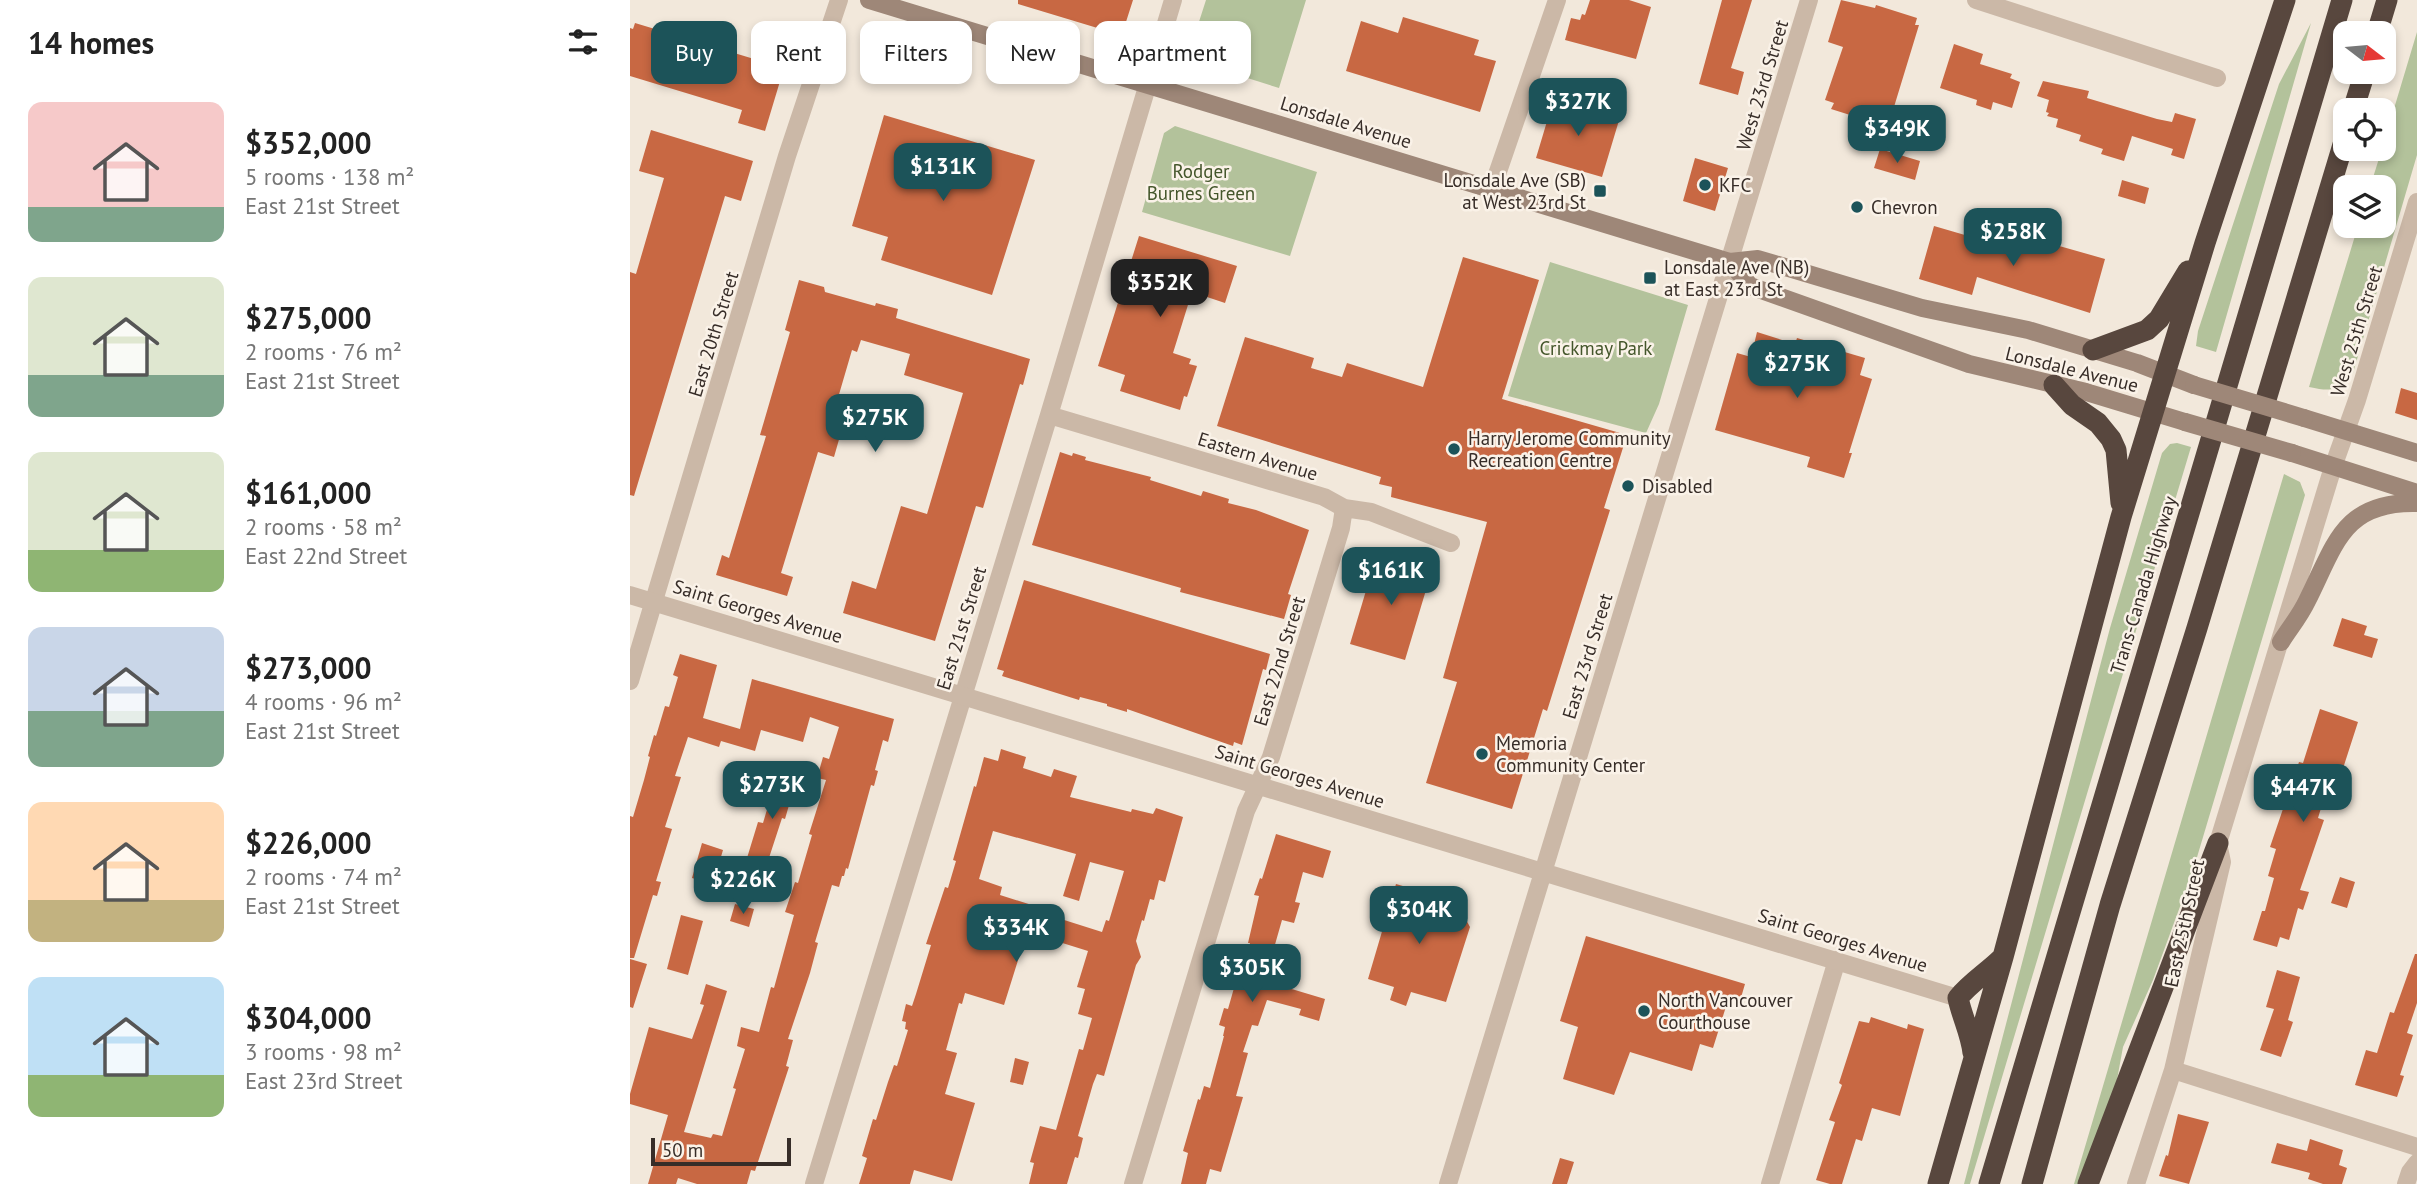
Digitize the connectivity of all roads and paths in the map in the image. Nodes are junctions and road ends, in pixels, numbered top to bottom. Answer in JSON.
{"nodes":[{"id":1,"x":839,"y":0,"type":"edge"},
{"id":2,"x":869,"y":0,"type":"edge"},
{"id":3,"x":1173,"y":0,"type":"edge"},
{"id":4,"x":1557,"y":0,"type":"edge"},
{"id":5,"x":1810,"y":0,"type":"edge"},
{"id":6,"x":1976,"y":0,"type":"edge"},
{"id":7,"x":2284,"y":0,"type":"edge"},
{"id":8,"x":2342,"y":0,"type":"edge"},
{"id":9,"x":2387,"y":0,"type":"edge"},
{"id":10,"x":1167,"y":21,"type":"edge"},
{"id":11,"x":2381,"y":21,"type":"edge"},
{"id":12,"x":1094,"y":68,"type":"edge"},
{"id":13,"x":2217,"y":78,"type":"dead end"},
{"id":14,"x":1148,"y":84,"type":"joint"},
{"id":15,"x":2338,"y":161,"type":"edge"},
{"id":16,"x":1492,"y":189,"type":"junction"},
{"id":17,"x":2417,"y":202,"type":"edge"},
{"id":18,"x":2205,"y":243,"type":"junction"},
{"id":19,"x":1730,"y":262,"type":"junction"},
{"id":20,"x":2093,"y":350,"type":"junction"},
{"id":21,"x":2165,"y":374,"type":"junction"},
{"id":22,"x":2054,"y":385,"type":"junction"},
{"id":23,"x":2153,"y":412,"type":"junction"},
{"id":24,"x":1049,"y":415,"type":"junction"},
{"id":25,"x":2346,"y":431,"type":"junction"},
{"id":26,"x":2417,"y":453,"type":"edge"},
{"id":27,"x":2333,"y":467,"type":"junction"},
{"id":28,"x":2417,"y":494,"type":"edge"},
{"id":29,"x":2417,"y":503,"type":"edge"},
{"id":30,"x":1344,"y":508,"type":"junction"},
{"id":31,"x":2122,"y":517,"type":"junction"},
{"id":32,"x":1451,"y":543,"type":"dead end"},
{"id":33,"x":630,"y":595,"type":"edge"},
{"id":34,"x":654,"y":602,"type":"junction"},
{"id":35,"x":2280,"y":642,"type":"junction"},
{"id":36,"x":630,"y":681,"type":"edge"},
{"id":37,"x":962,"y":695,"type":"junction"},
{"id":38,"x":1258,"y":785,"type":"junction"},
{"id":39,"x":2218,"y":843,"type":"junction"},
{"id":40,"x":1544,"y":871,"type":"junction"},
{"id":41,"x":2003,"y":957,"type":"junction"},
{"id":42,"x":1838,"y":960,"type":"junction"},
{"id":43,"x":1958,"y":998,"type":"junction"},
{"id":44,"x":1973,"y":1059,"type":"junction"},
{"id":45,"x":2173,"y":1070,"type":"junction"},
{"id":46,"x":2417,"y":1147,"type":"edge"},
{"id":47,"x":2417,"y":1163,"type":"edge"},
{"id":48,"x":814,"y":1184,"type":"edge"},
{"id":49,"x":1132,"y":1184,"type":"edge"},
{"id":50,"x":1448,"y":1184,"type":"edge"},
{"id":51,"x":1770,"y":1184,"type":"edge"},
{"id":52,"x":1938,"y":1184,"type":"edge"},
{"id":53,"x":1989,"y":1184,"type":"edge"},
{"id":54,"x":2032,"y":1184,"type":"edge"},
{"id":55,"x":2088,"y":1184,"type":"edge"},
{"id":56,"x":2136,"y":1184,"type":"edge"},
{"id":57,"x":2406,"y":1184,"type":"edge"}],
"edges":[{"from":1,"to":34,"type":"street","name":"East 20th Street"},
{"from":2,"to":12,"type":"main road","name":"Lonsdale Avenue"},
{"from":3,"to":10,"type":"street","name":"East 21st Street"},
{"from":4,"to":16,"type":"street"},
{"from":5,"to":19,"type":"street","name":"West 23rd Street"},
{"from":6,"to":13,"type":"street"},
{"from":7,"to":18,"type":"highway"},
{"from":8,"to":53,"type":"highway","name":"Trans-Canada Highway"},
{"from":9,"to":11,"type":"highway"},
{"from":14,"to":16,"type":"main road","name":"Lonsdale Avenue"},
{"from":14,"to":24,"type":"street","name":"East 21st Street"},
{"from":15,"to":54,"type":"highway"},
{"from":16,"to":19,"type":"main road","name":"Lonsdale Avenue"},
{"from":17,"to":25,"type":"street","name":"West 25th Street"},
{"from":18,"to":20,"type":"highway"},
{"from":18,"to":21,"type":"highway"},
{"from":19,"to":20,"type":"main road","name":"Lonsdale Avenue"},
{"from":19,"to":22,"type":"main road","name":"Lonsdale Avenue"},
{"from":19,"to":40,"type":"street","name":"East 23rd Street"},
{"from":20,"to":21,"type":"main road","name":"Lonsdale Avenue"},
{"from":21,"to":23,"type":"highway"},
{"from":21,"to":25,"type":"main road","name":"Lonsdale Avenue","bridge":true},
{"from":22,"to":23,"type":"main road","name":"Lonsdale Avenue"},
{"from":22,"to":31,"type":"highway"},
{"from":23,"to":27,"type":"main road","name":"Lonsdale Avenue","bridge":true},
{"from":23,"to":31,"type":"highway"},
{"from":24,"to":30,"type":"street","name":"Eastern Avenue"},
{"from":24,"to":37,"type":"street","name":"East 21st Street"},
{"from":25,"to":26,"type":"main road","name":"Lonsdale Avenue"},
{"from":25,"to":27,"type":"street","name":"East 25th Street"},
{"from":27,"to":28,"type":"main road","name":"Lonsdale Avenue"},
{"from":27,"to":35,"type":"street","name":"East 25th Street"},
{"from":29,"to":35,"type":"main road"},
{"from":30,"to":32,"type":"street","name":"Eastern Avenue"},
{"from":30,"to":38,"type":"street","name":"East 22nd Street"},
{"from":31,"to":41,"type":"highway"},
{"from":33,"to":34,"type":"street","name":"Saint Georges Avenue"},
{"from":34,"to":36,"type":"street","name":"East 20th Street"},
{"from":34,"to":37,"type":"street","name":"Saint Georges Avenue"},
{"from":35,"to":39,"type":"street","name":"East 25th Street"},
{"from":37,"to":38,"type":"street","name":"Saint Georges Avenue"},
{"from":37,"to":48,"type":"street","name":"East 21st Street"},
{"from":38,"to":40,"type":"street","name":"Saint Georges Avenue"},
{"from":38,"to":49,"type":"street","name":"East 22nd Street"},
{"from":39,"to":45,"type":"street","name":"East 25th Street"},
{"from":39,"to":55,"type":"highway"},
{"from":40,"to":42,"type":"street","name":"Saint Georges Avenue"},
{"from":40,"to":50,"type":"street","name":"East 23rd Street"},
{"from":41,"to":43,"type":"highway"},
{"from":41,"to":44,"type":"highway"},
{"from":42,"to":43,"type":"street","name":"Saint Georges Avenue"},
{"from":42,"to":51,"type":"street"},
{"from":43,"to":44,"type":"highway"},
{"from":44,"to":52,"type":"highway"},
{"from":45,"to":46,"type":"street"},
{"from":45,"to":56,"type":"street","name":"East 25th Street"},
{"from":47,"to":57,"type":"street"}]}
